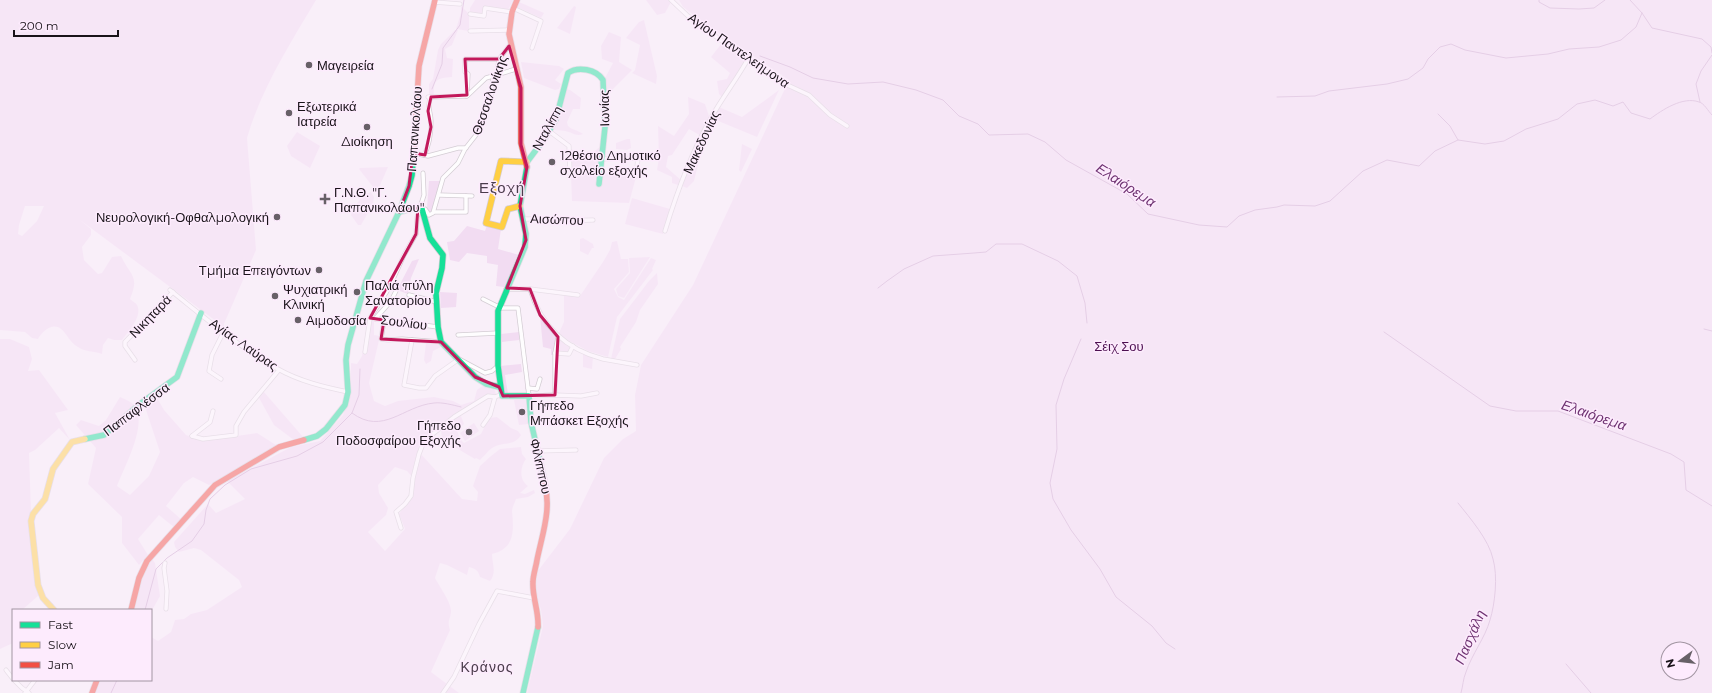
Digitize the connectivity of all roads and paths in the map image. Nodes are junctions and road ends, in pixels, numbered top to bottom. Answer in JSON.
{"nodes":[{"id":1,"x":517,"y":0,"type":"edge"},
{"id":2,"x":671,"y":0,"type":"edge"},
{"id":3,"x":434,"y":1,"type":"edge"},
{"id":4,"x":460,"y":4,"type":"dead end"},
{"id":5,"x":512,"y":10,"type":"junction"},
{"id":6,"x":470,"y":14,"type":"dead end"},
{"id":7,"x":509,"y":30,"type":"junction"},
{"id":8,"x":470,"y":32,"type":"dead end"},
{"id":9,"x":509,"y":46,"type":"junction"},
{"id":10,"x":532,"y":48,"type":"dead end"},
{"id":11,"x":499,"y":59,"type":"junction"},
{"id":12,"x":748,"y":59,"type":"junction"},
{"id":13,"x":516,"y":69,"type":"junction"},
{"id":14,"x":570,"y":71,"type":"joint"},
{"id":15,"x":497,"y":74,"type":"junction"},
{"id":16,"x":467,"y":96,"type":"junction"},
{"id":17,"x":847,"y":126,"type":"dead end"},
{"id":18,"x":548,"y":131,"type":"junction"},
{"id":19,"x":466,"y":148,"type":"junction"},
{"id":20,"x":414,"y":153,"type":"junction"},
{"id":21,"x":424,"y":155,"type":"junction"},
{"id":22,"x":602,"y":159,"type":"junction"},
{"id":23,"x":527,"y":162,"type":"junction"},
{"id":24,"x":423,"y":173,"type":"dead end"},
{"id":25,"x":570,"y":174,"type":"dead end"},
{"id":26,"x":636,"y":176,"type":"dead end"},
{"id":27,"x":599,"y":184,"type":"dead end"},
{"id":28,"x":439,"y":195,"type":"junction"},
{"id":29,"x":466,"y":196,"type":"junction"},
{"id":30,"x":472,"y":196,"type":"dead end"},
{"id":31,"x":520,"y":206,"type":"junction"},
{"id":32,"x":420,"y":209,"type":"junction"},
{"id":33,"x":399,"y":212,"type":"junction"},
{"id":34,"x":434,"y":212,"type":"junction"},
{"id":35,"x":522,"y":219,"type":"junction"},
{"id":36,"x":593,"y":220,"type":"dead end"},
{"id":37,"x":665,"y":231,"type":"dead end"},
{"id":38,"x":506,"y":289,"type":"junction"},
{"id":39,"x":530,"y":289,"type":"junction"},
{"id":40,"x":171,"y":291,"type":"joint"},
{"id":41,"x":396,"y":291,"type":"dead end"},
{"id":42,"x":409,"y":295,"type":"dead end"},
{"id":43,"x":578,"y":295,"type":"dead end"},
{"id":44,"x":483,"y":299,"type":"dead end"},
{"id":45,"x":436,"y":302,"type":"junction"},
{"id":46,"x":499,"y":307,"type":"junction"},
{"id":47,"x":201,"y":313,"type":"junction"},
{"id":48,"x":370,"y":318,"type":"junction"},
{"id":49,"x":375,"y":319,"type":"junction"},
{"id":50,"x":384,"y":320,"type":"junction"},
{"id":51,"x":438,"y":327,"type":"junction"},
{"id":52,"x":224,"y":331,"type":"junction"},
{"id":53,"x":498,"y":333,"type":"junction"},
{"id":54,"x":458,"y":335,"type":"dead end"},
{"id":55,"x":558,"y":337,"type":"junction"},
{"id":56,"x":412,"y":340,"type":"junction"},
{"id":57,"x":441,"y":342,"type":"junction"},
{"id":58,"x":573,"y":346,"type":"junction"},
{"id":59,"x":365,"y":352,"type":"dead end"},
{"id":60,"x":555,"y":353,"type":"junction"},
{"id":61,"x":459,"y":359,"type":"junction"},
{"id":62,"x":135,"y":360,"type":"dead end"},
{"id":63,"x":637,"y":365,"type":"dead end"},
{"id":64,"x":498,"y":366,"type":"junction"},
{"id":65,"x":279,"y":370,"type":"junction"},
{"id":66,"x":221,"y":379,"type":"dead end"},
{"id":67,"x":540,"y":379,"type":"dead end"},
{"id":68,"x":499,"y":387,"type":"junction"},
{"id":69,"x":528,"y":388,"type":"junction"},
{"id":70,"x":348,"y":392,"type":"junction"},
{"id":71,"x":597,"y":393,"type":"dead end"},
{"id":72,"x":500,"y":394,"type":"junction"},
{"id":73,"x":555,"y":394,"type":"junction"},
{"id":74,"x":529,"y":396,"type":"junction"},
{"id":75,"x":495,"y":397,"type":"junction"},
{"id":76,"x":213,"y":411,"type":"dead end"},
{"id":77,"x":588,"y":421,"type":"dead end"},
{"id":78,"x":531,"y":422,"type":"junction"},
{"id":79,"x":483,"y":425,"type":"dead end"},
{"id":80,"x":576,"y":450,"type":"dead end"},
{"id":81,"x":536,"y":451,"type":"junction"},
{"id":82,"x":401,"y":528,"type":"dead end"},
{"id":83,"x":165,"y":563,"type":"dead end"},
{"id":84,"x":534,"y":598,"type":"junction"},
{"id":85,"x":53,"y":609,"type":"edge"},
{"id":86,"x":131,"y":609,"type":"edge"},
{"id":87,"x":166,"y":609,"type":"dead end"},
{"id":88,"x":6,"y":670,"type":"dead end"},
{"id":89,"x":12,"y":677,"type":"edge"},
{"id":90,"x":16,"y":681,"type":"edge"},
{"id":91,"x":34,"y":681,"type":"edge"},
{"id":92,"x":97,"y":681,"type":"edge"},
{"id":93,"x":27,"y":692,"type":"edge"},
{"id":94,"x":92,"y":693,"type":"edge"},
{"id":95,"x":443,"y":693,"type":"edge"},
{"id":96,"x":523,"y":693,"type":"edge"}],
"edges":[{"from":1,"to":5,"type":"street"},
{"from":2,"to":12,"type":"street","name":"Αγίου Παντελεήμονα"},
{"from":3,"to":4,"type":"street"},
{"from":3,"to":20,"type":"street","name":"Παπανικολάου"},
{"from":5,"to":6,"type":"street"},
{"from":5,"to":7,"type":"street"},
{"from":5,"to":10,"type":"street"},
{"from":7,"to":8,"type":"street"},
{"from":7,"to":9,"type":"street"},
{"from":9,"to":11,"type":"street","name":"Θεσσαλονίκης"},
{"from":9,"to":13,"type":"street"},
{"from":11,"to":15,"type":"street","name":"Θεσσαλονίκης"},
{"from":11,"to":16,"type":"street"},
{"from":12,"to":17,"type":"street","name":"Αγίου Παντελεήμονα"},
{"from":12,"to":37,"type":"street","name":"Μακεδονίας"},
{"from":13,"to":15,"type":"street"},
{"from":13,"to":23,"type":"street"},
{"from":14,"to":18,"type":"street","name":"Νταλίπη"},
{"from":14,"to":22,"type":"street","name":"Ιωνίας"},
{"from":15,"to":16,"type":"street"},
{"from":15,"to":19,"type":"street","name":"Θεσσαλονίκης"},
{"from":16,"to":21,"type":"street"},
{"from":18,"to":23,"type":"street","name":"Νταλίπη"},
{"from":18,"to":25,"type":"street"},
{"from":19,"to":21,"type":"street"},
{"from":19,"to":28,"type":"street","name":"Θεσσαλονίκης"},
{"from":20,"to":21,"type":"street"},
{"from":20,"to":33,"type":"street","name":"Παπανικολάου"},
{"from":22,"to":26,"type":"street"},
{"from":22,"to":27,"type":"street","name":"Ιωνίας"},
{"from":23,"to":31,"type":"street"},
{"from":23,"to":31,"type":"street"},
{"from":24,"to":32,"type":"street"},
{"from":28,"to":29,"type":"street"},
{"from":28,"to":34,"type":"street","name":"Θεσσαλονίκης"},
{"from":29,"to":30,"type":"street"},
{"from":29,"to":34,"type":"street"},
{"from":31,"to":35,"type":"street"},
{"from":32,"to":33,"type":"street"},
{"from":32,"to":34,"type":"street"},
{"from":32,"to":45,"type":"street"},
{"from":32,"to":48,"type":"street"},
{"from":33,"to":70,"type":"street","name":"Παπανικολάου"},
{"from":35,"to":36,"type":"street","name":"Αισώπου"},
{"from":35,"to":38,"type":"street"},
{"from":38,"to":39,"type":"street"},
{"from":38,"to":46,"type":"street"},
{"from":39,"to":43,"type":"street"},
{"from":39,"to":55,"type":"street"},
{"from":40,"to":47,"type":"street","name":"Αγίας Λαύρας"},
{"from":40,"to":62,"type":"street","name":"Νικηταρά"},
{"from":41,"to":49,"type":"street"},
{"from":42,"to":45,"type":"street"},
{"from":44,"to":46,"type":"street"},
{"from":45,"to":51,"type":"street"},
{"from":46,"to":53,"type":"street"},
{"from":46,"to":69,"type":"street","name":"Φιλίππου"},
{"from":47,"to":52,"type":"street","name":"Αγίας Λαύρας"},
{"from":47,"to":85,"type":"street","name":"Παπαφλέσσα"},
{"from":48,"to":49,"type":"street","name":"Σουλίου"},
{"from":48,"to":59,"type":"street"},
{"from":49,"to":50,"type":"street","name":"Σουλίου"},
{"from":50,"to":51,"type":"street","name":"Σουλίου"},
{"from":50,"to":56,"type":"street"},
{"from":51,"to":57,"type":"street"},
{"from":52,"to":65,"type":"street","name":"Αγίας Λαύρας"},
{"from":52,"to":66,"type":"street"},
{"from":53,"to":54,"type":"street"},
{"from":53,"to":64,"type":"street"},
{"from":55,"to":58,"type":"street"},
{"from":55,"to":60,"type":"street"},
{"from":56,"to":57,"type":"street"},
{"from":56,"to":61,"type":"street"},
{"from":57,"to":61,"type":"street"},
{"from":58,"to":60,"type":"street"},
{"from":58,"to":63,"type":"street"},
{"from":60,"to":73,"type":"street"},
{"from":61,"to":64,"type":"street"},
{"from":61,"to":68,"type":"street"},
{"from":64,"to":68,"type":"street"},
{"from":65,"to":70,"type":"street","name":"Αγίας Λαύρας"},
{"from":65,"to":76,"type":"street"},
{"from":67,"to":69,"type":"street"},
{"from":68,"to":72,"type":"street"},
{"from":69,"to":74,"type":"street","name":"Φιλίππου"},
{"from":70,"to":86,"type":"street","name":"Παπανικολάου"},
{"from":71,"to":73,"type":"street"},
{"from":72,"to":74,"type":"street"},
{"from":72,"to":75,"type":"street"},
{"from":73,"to":74,"type":"street"},
{"from":74,"to":78,"type":"street","name":"Φιλίππου"},
{"from":75,"to":79,"type":"street"},
{"from":75,"to":82,"type":"street"},
{"from":77,"to":78,"type":"street"},
{"from":78,"to":81,"type":"street","name":"Φιλίππου"},
{"from":80,"to":81,"type":"street"},
{"from":81,"to":84,"type":"street","name":"Φιλίππου"},
{"from":83,"to":87,"type":"street"},
{"from":84,"to":95,"type":"street"},
{"from":84,"to":96,"type":"street","name":"Φιλίππου"},
{"from":88,"to":89,"type":"street"},
{"from":90,"to":93,"type":"street"},
{"from":91,"to":93,"type":"street"},
{"from":92,"to":94,"type":"street"}]}
